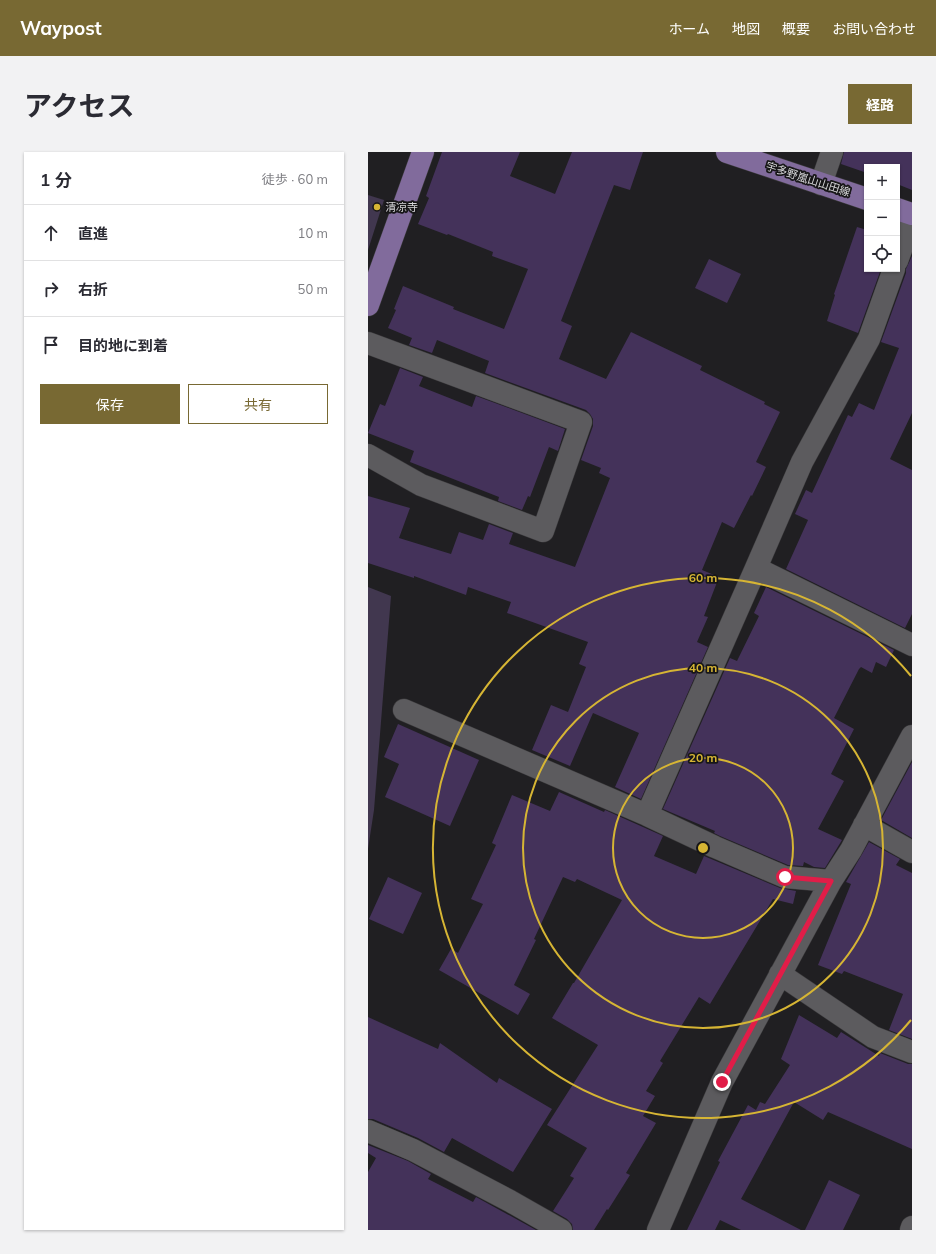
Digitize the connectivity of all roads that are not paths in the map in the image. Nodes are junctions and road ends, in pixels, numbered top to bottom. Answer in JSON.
{"nodes":[{"id":1,"x":423,"y":152,"type":"edge"},
{"id":2,"x":727,"y":152,"type":"edge"},
{"id":3,"x":832,"y":152,"type":"edge"},
{"id":4,"x":821,"y":184,"type":"junction"},
{"id":5,"x":864,"y":198,"type":"edge"},
{"id":6,"x":900,"y":210,"type":"edge"},
{"id":7,"x":912,"y":214,"type":"edge"},
{"id":8,"x":912,"y":220,"type":"edge"},
{"id":9,"x":900,"y":253,"type":"edge"},
{"id":10,"x":893,"y":272,"type":"edge"},
{"id":11,"x":368,"y":305,"type":"edge"},
{"id":12,"x":368,"y":343,"type":"edge"},
{"id":13,"x":368,"y":455,"type":"edge"},
{"id":14,"x":756,"y":568,"type":"junction"},
{"id":15,"x":912,"y":645,"type":"edge"},
{"id":16,"x":404,"y":710,"type":"dead end"},
{"id":17,"x":912,"y":736,"type":"edge"},
{"id":18,"x":647,"y":815,"type":"junction"},
{"id":19,"x":864,"y":825,"type":"junction"},
{"id":20,"x":912,"y":852,"type":"edge"},
{"id":21,"x":831,"y":881,"type":"junction"},
{"id":22,"x":780,"y":974,"type":"junction"},
{"id":23,"x":912,"y":1052,"type":"edge"},
{"id":24,"x":370,"y":1137,"type":"edge"},
{"id":25,"x":912,"y":1227,"type":"edge"},
{"id":26,"x":561,"y":1230,"type":"edge"},
{"id":27,"x":658,"y":1230,"type":"edge"},
{"id":28,"x":910,"y":1230,"type":"edge"}],
"edges":[{"from":1,"to":11,"type":"main road"},
{"from":2,"to":4,"type":"main road","name":"宇多野嵐山山田線"},
{"from":3,"to":4,"type":"street"},
{"from":4,"to":5,"type":"main road","name":"宇多野嵐山山田線"},
{"from":6,"to":7,"type":"main road"},
{"from":8,"to":9,"type":"street"},
{"from":10,"to":14,"type":"street"},
{"from":12,"to":13,"type":"street"},
{"from":14,"to":15,"type":"street"},
{"from":14,"to":18,"type":"street"},
{"from":16,"to":18,"type":"street"},
{"from":17,"to":19,"type":"street"},
{"from":18,"to":21,"type":"street"},
{"from":19,"to":20,"type":"street"},
{"from":19,"to":21,"type":"street"},
{"from":21,"to":22,"type":"street"},
{"from":22,"to":23,"type":"street"},
{"from":22,"to":27,"type":"street"},
{"from":24,"to":26,"type":"street"},
{"from":25,"to":28,"type":"street"}]}
